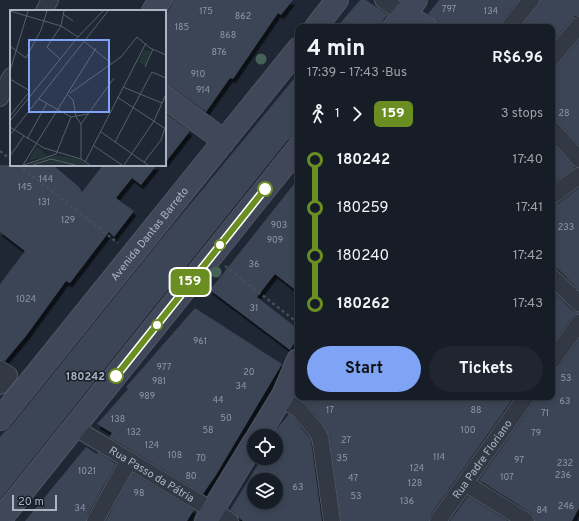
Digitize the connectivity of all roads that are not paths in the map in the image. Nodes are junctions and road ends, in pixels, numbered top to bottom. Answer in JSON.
{"nodes":[{"id":1,"x":50,"y":0,"type":"edge"},
{"id":2,"x":160,"y":0,"type":"edge"},
{"id":3,"x":337,"y":0,"type":"edge"},
{"id":4,"x":383,"y":0,"type":"edge"},
{"id":5,"x":531,"y":0,"type":"edge"},
{"id":6,"x":45,"y":10,"type":"edge"},
{"id":7,"x":154,"y":10,"type":"edge"},
{"id":8,"x":405,"y":14,"type":"edge"},
{"id":9,"x":318,"y":24,"type":"edge"},
{"id":10,"x":420,"y":24,"type":"edge"},
{"id":11,"x":512,"y":24,"type":"edge"},
{"id":12,"x":579,"y":24,"type":"edge"},
{"id":13,"x":295,"y":53,"type":"edge"},
{"id":14,"x":555,"y":54,"type":"edge"},
{"id":15,"x":10,"y":78,"type":"edge"},
{"id":16,"x":0,"y":98,"type":"edge"},
{"id":17,"x":166,"y":98,"type":"edge"},
{"id":18,"x":555,"y":132,"type":"edge"},
{"id":19,"x":224,"y":141,"type":"junction"},
{"id":20,"x":295,"y":152,"type":"edge"},
{"id":21,"x":579,"y":159,"type":"edge"},
{"id":22,"x":579,"y":176,"type":"edge"},
{"id":23,"x":555,"y":194,"type":"edge"},
{"id":24,"x":555,"y":280,"type":"edge"},
{"id":25,"x":579,"y":303,"type":"edge"},
{"id":26,"x":579,"y":322,"type":"edge"},
{"id":27,"x":555,"y":356,"type":"edge"},
{"id":28,"x":295,"y":369,"type":"edge"},
{"id":29,"x":287,"y":392,"type":"edge"},
{"id":30,"x":524,"y":400,"type":"edge"},
{"id":31,"x":0,"y":419,"type":"edge"},
{"id":32,"x":74,"y":427,"type":"junction"},
{"id":33,"x":263,"y":429,"type":"edge"},
{"id":34,"x":247,"y":456,"type":"edge"},
{"id":35,"x":129,"y":460,"type":"junction"},
{"id":36,"x":465,"y":483,"type":"junction"},
{"id":37,"x":216,"y":517,"type":"edge"},
{"id":38,"x":0,"y":520,"type":"edge"},
{"id":39,"x":95,"y":521,"type":"edge"},
{"id":40,"x":332,"y":521,"type":"edge"},
{"id":41,"x":438,"y":521,"type":"edge"},
{"id":42,"x":526,"y":521,"type":"edge"}],
"edges":[{"from":1,"to":6,"type":"street"},
{"from":2,"to":7,"type":"main road"},
{"from":3,"to":9,"type":"main road"},
{"from":4,"to":8,"type":"street"},
{"from":5,"to":11,"type":"street"},
{"from":8,"to":10,"type":"main road"},
{"from":12,"to":14,"type":"street"},
{"from":13,"to":19,"type":"main road","name":"Avenida Dantas Barreto"},
{"from":15,"to":16,"type":"street"},
{"from":17,"to":19,"type":"main road"},
{"from":18,"to":21,"type":"street"},
{"from":19,"to":31,"type":"main road","name":"Avenida Dantas Barreto"},
{"from":20,"to":32,"type":"main road"},
{"from":22,"to":23,"type":"street"},
{"from":24,"to":25,"type":"street"},
{"from":26,"to":27,"type":"street"},
{"from":28,"to":29,"type":"main road"},
{"from":29,"to":33,"type":"main road"},
{"from":29,"to":40,"type":"street"},
{"from":30,"to":36,"type":"street","name":"Rua Padre Floriano"},
{"from":32,"to":35,"type":"street","name":"Rua Passo da Pátria"},
{"from":32,"to":38,"type":"main road"},
{"from":34,"to":37,"type":"main road"},
{"from":35,"to":37,"type":"street","name":"Rua Passo da Pátria"},
{"from":35,"to":39,"type":"street"},
{"from":36,"to":41,"type":"street","name":"Rua Padre Floriano"},
{"from":36,"to":42,"type":"street"}]}
